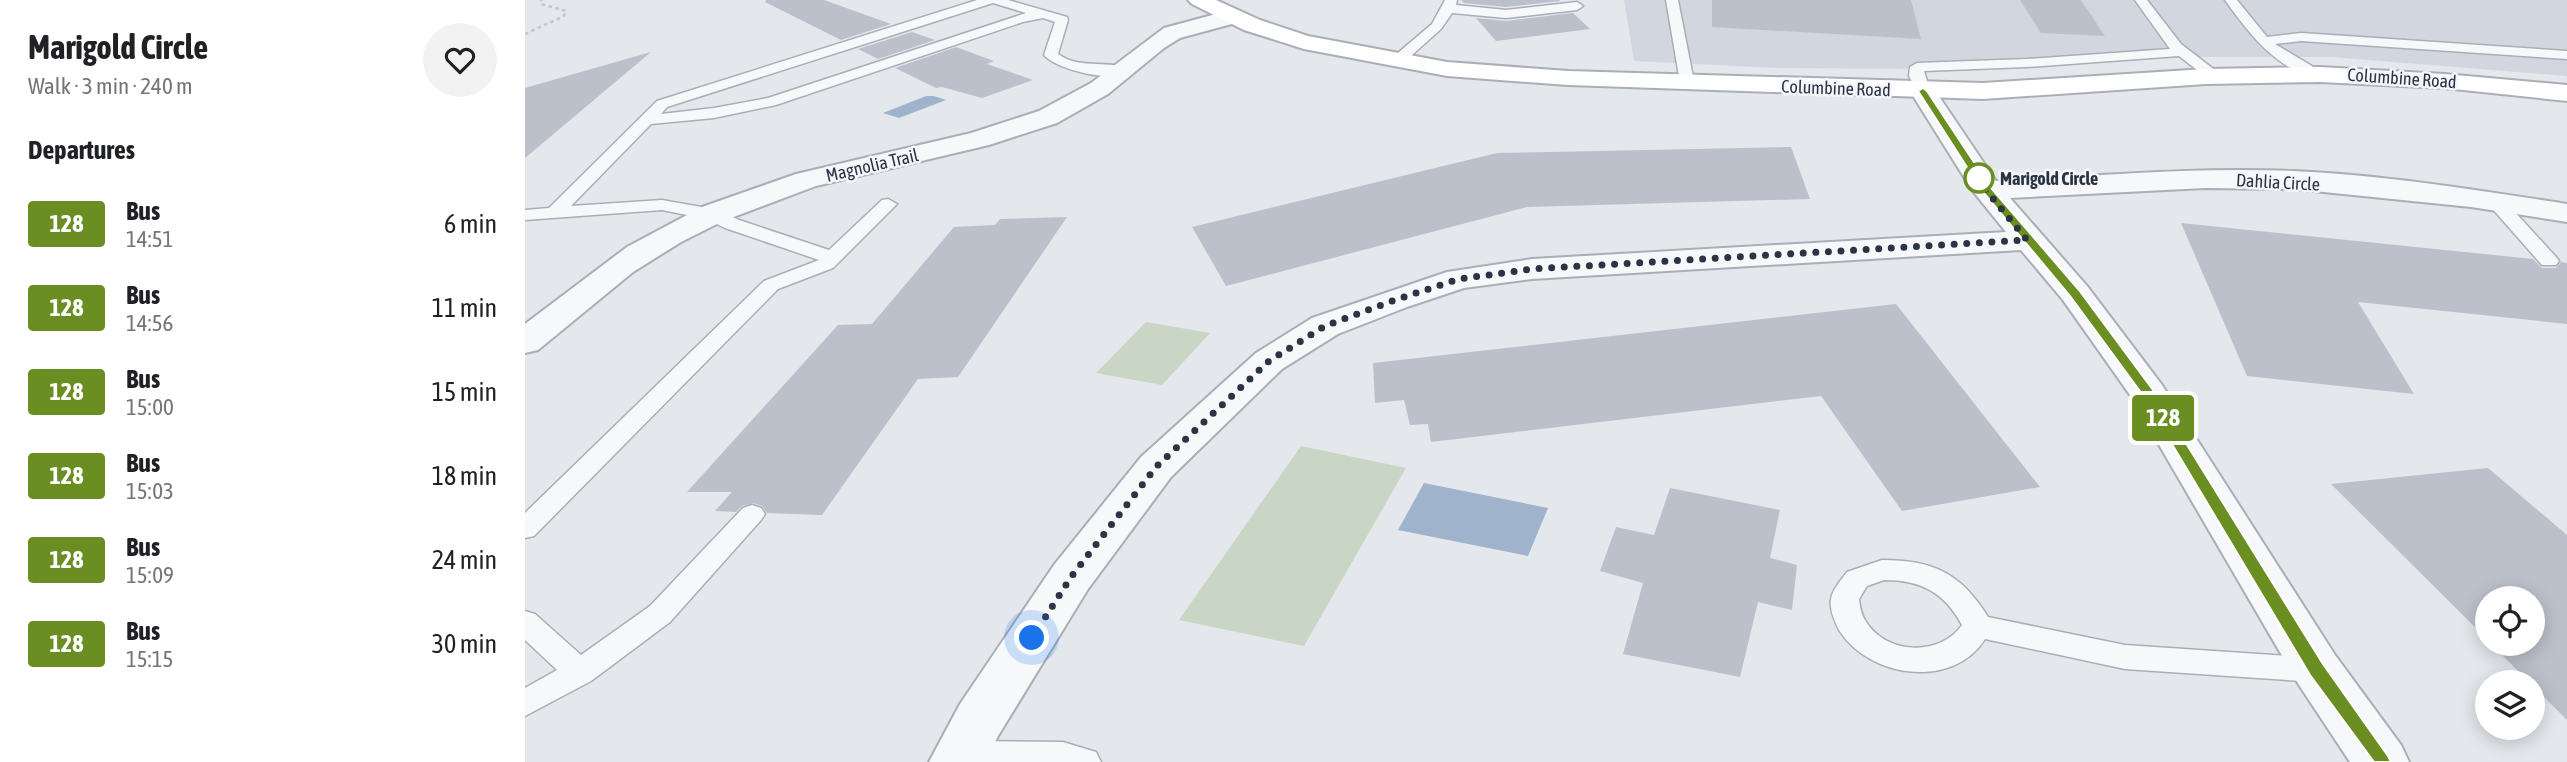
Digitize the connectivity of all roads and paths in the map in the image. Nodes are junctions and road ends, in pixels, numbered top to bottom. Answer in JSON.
{"nodes":[{"id":1,"x":541,"y":0,"type":"edge"},
{"id":2,"x":993,"y":0,"type":"edge"},
{"id":3,"x":1199,"y":0,"type":"edge"},
{"id":4,"x":1672,"y":0,"type":"edge"},
{"id":5,"x":2141,"y":0,"type":"edge"},
{"id":6,"x":2231,"y":0,"type":"edge"},
{"id":7,"x":1450,"y":4,"type":"edge"},
{"id":8,"x":1577,"y":6,"type":"dead end"},
{"id":9,"x":1046,"y":14,"type":"junction"},
{"id":10,"x":1231,"y":17,"type":"junction"},
{"id":11,"x":525,"y":34,"type":"edge"},
{"id":12,"x":2263,"y":41,"type":"junction"},
{"id":13,"x":2181,"y":51,"type":"junction"},
{"id":14,"x":2567,"y":55,"type":"edge"},
{"id":15,"x":1397,"y":61,"type":"junction"},
{"id":16,"x":1123,"y":71,"type":"junction"},
{"id":17,"x":2315,"y":74,"type":"junction"},
{"id":18,"x":2215,"y":76,"type":"junction"},
{"id":19,"x":1687,"y":82,"type":"junction"},
{"id":20,"x":1923,"y":91,"type":"junction"},
{"id":21,"x":2567,"y":93,"type":"edge"},
{"id":22,"x":646,"y":120,"type":"junction"},
{"id":23,"x":1986,"y":190,"type":"junction"},
{"id":24,"x":2496,"y":202,"type":"junction"},
{"id":25,"x":888,"y":204,"type":"dead end"},
{"id":26,"x":555,"y":212,"type":"junction"},
{"id":27,"x":2567,"y":213,"type":"edge"},
{"id":28,"x":525,"y":215,"type":"edge"},
{"id":29,"x":712,"y":215,"type":"junction"},
{"id":30,"x":2027,"y":240,"type":"junction"},
{"id":31,"x":833,"y":258,"type":"junction"},
{"id":32,"x":2549,"y":261,"type":"dead end"},
{"id":33,"x":525,"y":342,"type":"edge"},
{"id":34,"x":752,"y":514,"type":"dead end"},
{"id":35,"x":525,"y":529,"type":"edge"},
{"id":36,"x":525,"y":622,"type":"edge"},
{"id":37,"x":1978,"y":626,"type":"dead end"},
{"id":38,"x":2317,"y":670,"type":"junction"},
{"id":39,"x":580,"y":672,"type":"junction"},
{"id":40,"x":525,"y":703,"type":"edge"},
{"id":41,"x":959,"y":758,"type":"edge"},
{"id":42,"x":1084,"y":762,"type":"edge"},
{"id":43,"x":2381,"y":762,"type":"edge"}],
"edges":[{"from":1,"to":11,"type":"path"},
{"from":2,"to":9,"type":"lane"},
{"from":2,"to":22,"type":"lane"},
{"from":3,"to":10,"type":"street","name":"Columbine Road"},
{"from":4,"to":19,"type":"lane"},
{"from":5,"to":13,"type":"lane"},
{"from":6,"to":12,"type":"lane"},
{"from":7,"to":8,"type":"lane"},
{"from":7,"to":15,"type":"lane"},
{"from":9,"to":16,"type":"lane"},
{"from":9,"to":22,"type":"lane"},
{"from":10,"to":15,"type":"street","name":"Columbine Road"},
{"from":10,"to":16,"type":"street","name":"Magnolia Trail"},
{"from":12,"to":14,"type":"lane"},
{"from":12,"to":17,"type":"lane"},
{"from":13,"to":18,"type":"lane"},
{"from":13,"to":20,"type":"lane"},
{"from":15,"to":19,"type":"street","name":"Columbine Road"},
{"from":16,"to":29,"type":"street","name":"Magnolia Trail"},
{"from":17,"to":18,"type":"street","name":"Columbine Road"},
{"from":17,"to":21,"type":"street","name":"Columbine Road"},
{"from":18,"to":20,"type":"street","name":"Columbine Road"},
{"from":19,"to":20,"type":"street","name":"Columbine Road"},
{"from":20,"to":23,"type":"street"},
{"from":22,"to":26,"type":"lane"},
{"from":23,"to":24,"type":"street","name":"Dahlia Circle"},
{"from":23,"to":30,"type":"street"},
{"from":24,"to":27,"type":"street","name":"Dahlia Circle"},
{"from":24,"to":32,"type":"lane"},
{"from":25,"to":31,"type":"lane"},
{"from":26,"to":28,"type":"lane"},
{"from":26,"to":29,"type":"lane"},
{"from":29,"to":31,"type":"lane"},
{"from":29,"to":33,"type":"street","name":"Magnolia Trail"},
{"from":30,"to":38,"type":"street"},
{"from":30,"to":41,"type":"street"},
{"from":31,"to":35,"type":"lane"},
{"from":34,"to":39,"type":"lane"},
{"from":36,"to":39,"type":"lane"},
{"from":37,"to":38,"type":"lane"},
{"from":38,"to":43,"type":"street"},
{"from":39,"to":40,"type":"lane"},
{"from":41,"to":42,"type":"lane"}]}
